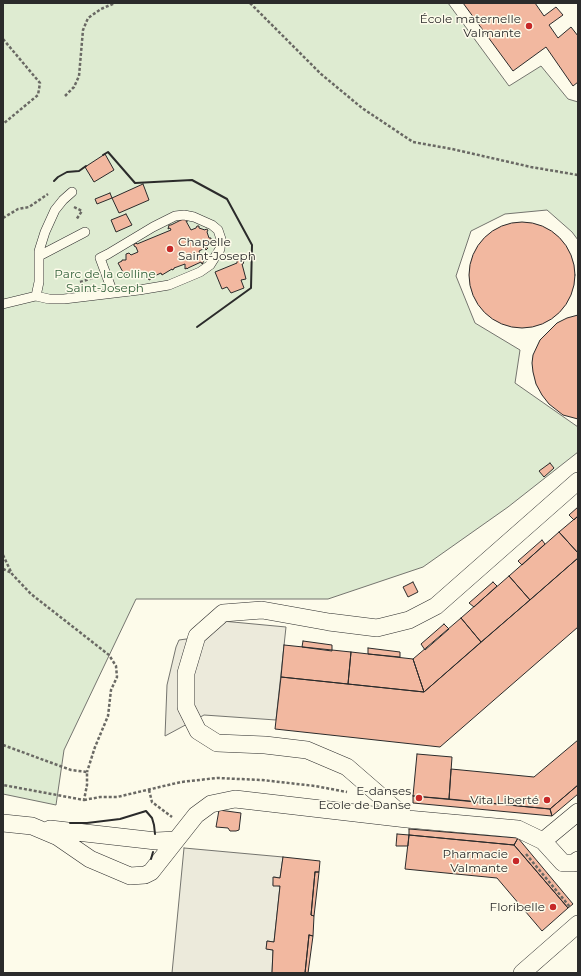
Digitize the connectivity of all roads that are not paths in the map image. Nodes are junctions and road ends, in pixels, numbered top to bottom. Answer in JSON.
{"nodes":[{"id":1,"x":72,"y":192,"type":"dead end"},
{"id":2,"x":85,"y":232,"type":"dead end"},
{"id":3,"x":39,"y":256,"type":"junction"},
{"id":4,"x":113,"y":293,"type":"junction"},
{"id":5,"x":36,"y":296,"type":"junction"},
{"id":6,"x":3,"y":304,"type":"edge"},
{"id":7,"x":578,"y":481,"type":"edge"},
{"id":8,"x":578,"y":812,"type":"edge"},
{"id":9,"x":407,"y":819,"type":"junction"},
{"id":10,"x":3,"y":823,"type":"edge"},
{"id":11,"x":36,"y":828,"type":"junction"},
{"id":12,"x":176,"y":840,"type":"junction"},
{"id":13,"x":543,"y":841,"type":"junction"},
{"id":14,"x":578,"y":860,"type":"edge"},
{"id":15,"x":578,"y":924,"type":"edge"},
{"id":16,"x":522,"y":973,"type":"edge"}],
"edges":[{"from":1,"to":3,"type":"lane"},
{"from":2,"to":3,"type":"lane"},
{"from":3,"to":5,"type":"lane"},
{"from":4,"to":4,"type":"lane"},
{"from":4,"to":5,"type":"lane"},
{"from":5,"to":6,"type":"lane"},
{"from":7,"to":9,"type":"street"},
{"from":8,"to":13,"type":"street"},
{"from":9,"to":12,"type":"street"},
{"from":9,"to":13,"type":"street"},
{"from":10,"to":11,"type":"street"},
{"from":11,"to":12,"type":"street"},
{"from":11,"to":12,"type":"street"},
{"from":13,"to":14,"type":"street"},
{"from":15,"to":16,"type":"street"}]}
